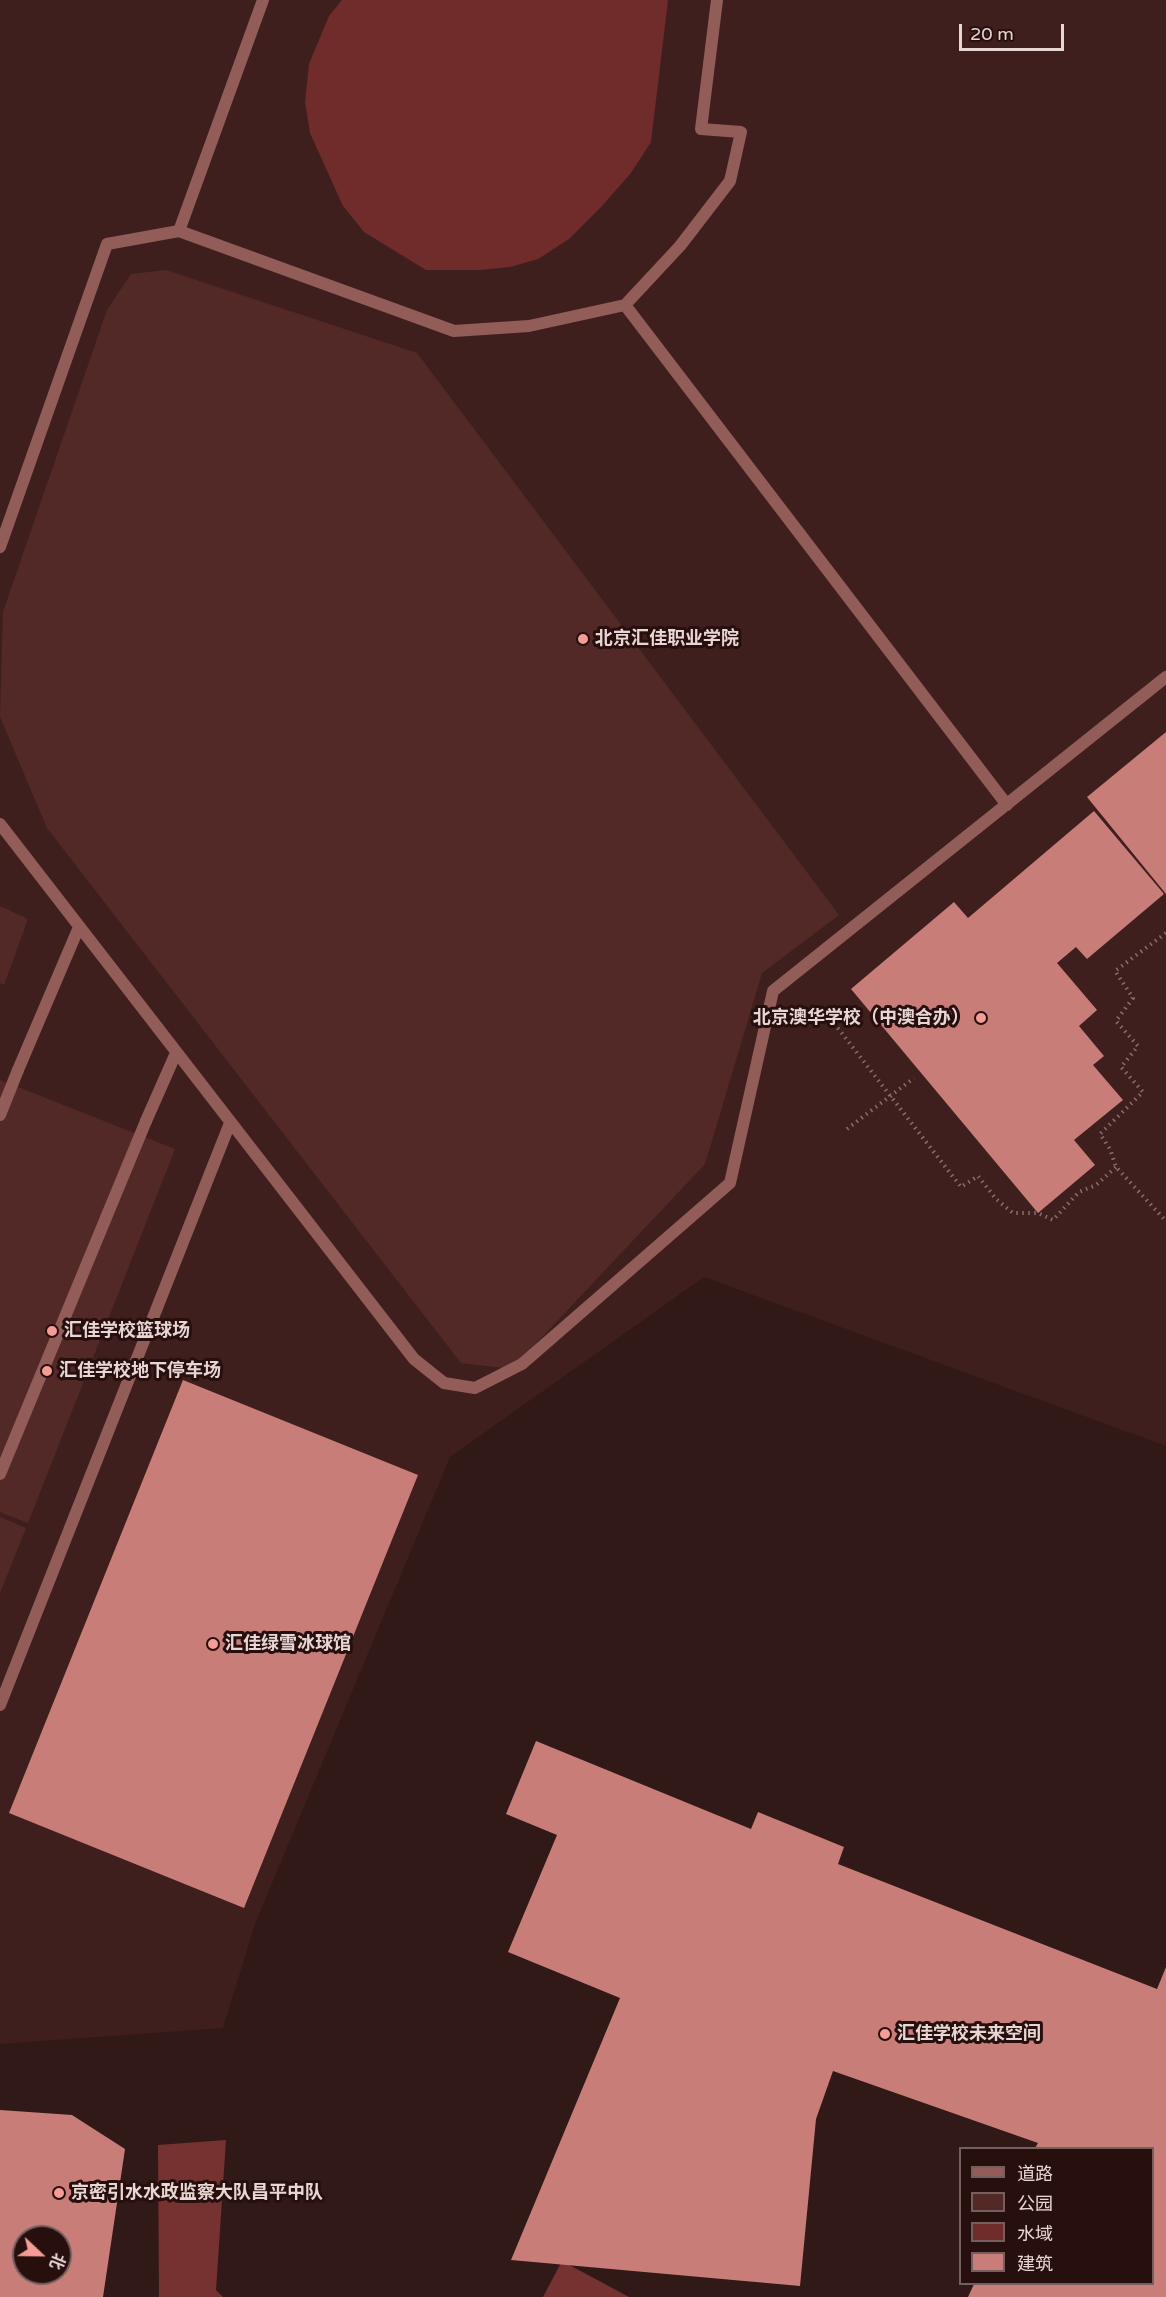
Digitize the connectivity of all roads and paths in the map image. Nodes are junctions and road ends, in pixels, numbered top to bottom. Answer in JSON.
{"nodes":[{"id":1,"x":263,"y":0,"type":"edge"},
{"id":2,"x":717,"y":0,"type":"edge"},
{"id":3,"x":179,"y":231,"type":"junction"},
{"id":4,"x":625,"y":305,"type":"junction"},
{"id":5,"x":0,"y":548,"type":"edge"},
{"id":6,"x":1166,"y":677,"type":"edge"},
{"id":7,"x":1007,"y":805,"type":"junction"},
{"id":8,"x":0,"y":824,"type":"edge"},
{"id":9,"x":79,"y":927,"type":"junction"},
{"id":10,"x":1166,"y":933,"type":"edge"},
{"id":11,"x":823,"y":1009,"type":"dead end"},
{"id":12,"x":176,"y":1053,"type":"junction"},
{"id":13,"x":914,"y":1078,"type":"dead end"},
{"id":14,"x":892,"y":1096,"type":"junction"},
{"id":15,"x":0,"y":1115,"type":"edge"},
{"id":16,"x":230,"y":1123,"type":"junction"},
{"id":17,"x":847,"y":1129,"type":"dead end"},
{"id":18,"x":1116,"y":1167,"type":"junction"},
{"id":19,"x":1166,"y":1221,"type":"edge"},
{"id":20,"x":0,"y":1474,"type":"edge"},
{"id":21,"x":0,"y":1705,"type":"edge"}],
"edges":[{"from":1,"to":3,"type":"street"},
{"from":2,"to":4,"type":"street"},
{"from":3,"to":4,"type":"street"},
{"from":3,"to":5,"type":"street"},
{"from":4,"to":7,"type":"street"},
{"from":6,"to":7,"type":"street"},
{"from":7,"to":16,"type":"street"},
{"from":8,"to":9,"type":"street"},
{"from":9,"to":12,"type":"street"},
{"from":9,"to":15,"type":"street"},
{"from":10,"to":18,"type":"path"},
{"from":11,"to":14,"type":"path"},
{"from":12,"to":16,"type":"street"},
{"from":12,"to":20,"type":"street"},
{"from":13,"to":14,"type":"path"},
{"from":14,"to":17,"type":"path"},
{"from":14,"to":18,"type":"path"},
{"from":16,"to":21,"type":"street"},
{"from":18,"to":19,"type":"path"}]}
